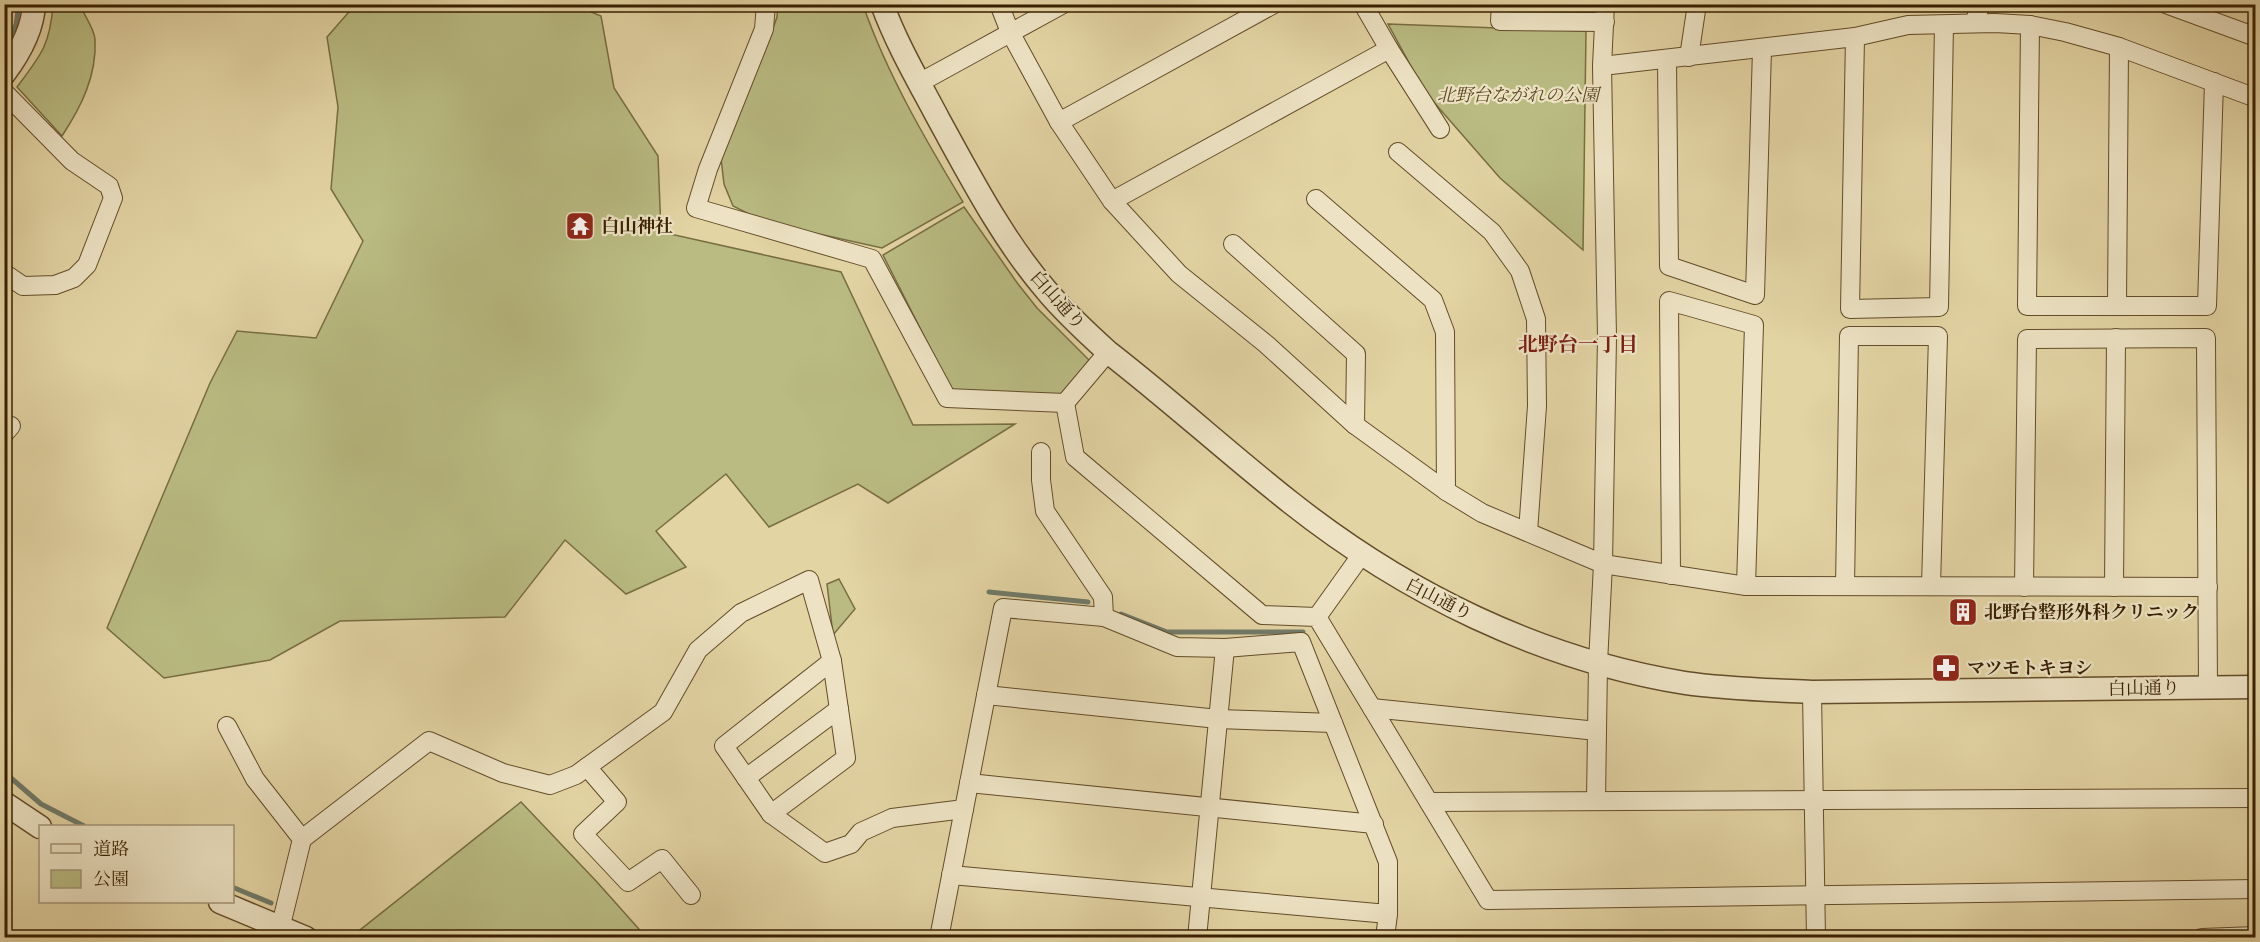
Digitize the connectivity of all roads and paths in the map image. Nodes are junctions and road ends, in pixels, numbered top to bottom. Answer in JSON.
{"nodes":[{"id":1,"x":34,"y":4,"type":"edge"},
{"id":2,"x":766,"y":4,"type":"edge"},
{"id":3,"x":882,"y":4,"type":"edge"},
{"id":4,"x":999,"y":4,"type":"edge"},
{"id":5,"x":1063,"y":4,"type":"edge"},
{"id":6,"x":1274,"y":4,"type":"edge"},
{"id":7,"x":1363,"y":4,"type":"edge"},
{"id":8,"x":1501,"y":4,"type":"edge"},
{"id":9,"x":1697,"y":4,"type":"edge"},
{"id":10,"x":1981,"y":4,"type":"edge"},
{"id":11,"x":2166,"y":4,"type":"edge"},
{"id":12,"x":2187,"y":8,"type":"edge"},
{"id":13,"x":1605,"y":13,"type":"edge"},
{"id":14,"x":1974,"y":23,"type":"junction"},
{"id":15,"x":1944,"y":25,"type":"junction"},
{"id":16,"x":2030,"y":25,"type":"junction"},
{"id":17,"x":1010,"y":32,"type":"junction"},
{"id":18,"x":1855,"y":37,"type":"junction"},
{"id":19,"x":2256,"y":37,"type":"edge"},
{"id":20,"x":2119,"y":47,"type":"junction"},
{"id":21,"x":1762,"y":48,"type":"junction"},
{"id":22,"x":1389,"y":49,"type":"junction"},
{"id":23,"x":1689,"y":57,"type":"junction"},
{"id":24,"x":1667,"y":60,"type":"junction"},
{"id":25,"x":1602,"y":66,"type":"junction"},
{"id":26,"x":4,"y":74,"type":"edge"},
{"id":27,"x":2214,"y":82,"type":"junction"},
{"id":28,"x":919,"y":83,"type":"junction"},
{"id":29,"x":4,"y":92,"type":"edge"},
{"id":30,"x":2256,"y":98,"type":"edge"},
{"id":31,"x":1059,"y":122,"type":"junction"},
{"id":32,"x":1440,"y":129,"type":"dead end"},
{"id":33,"x":1398,"y":152,"type":"dead end"},
{"id":34,"x":1316,"y":199,"type":"dead end"},
{"id":35,"x":1112,"y":201,"type":"junction"},
{"id":36,"x":1233,"y":243,"type":"dead end"},
{"id":37,"x":4,"y":273,"type":"edge"},
{"id":38,"x":2116,"y":306,"type":"junction"},
{"id":39,"x":2116,"y":338,"type":"junction"},
{"id":40,"x":1108,"y":352,"type":"junction"},
{"id":41,"x":1065,"y":403,"type":"junction"},
{"id":42,"x":1355,"y":425,"type":"junction"},
{"id":43,"x":1041,"y":452,"type":"dead end"},
{"id":44,"x":1446,"y":491,"type":"junction"},
{"id":45,"x":1528,"y":532,"type":"junction"},
{"id":46,"x":1362,"y":554,"type":"junction"},
{"id":47,"x":1603,"y":564,"type":"junction"},
{"id":48,"x":1671,"y":575,"type":"junction"},
{"id":49,"x":1746,"y":586,"type":"junction"},
{"id":50,"x":1845,"y":586,"type":"junction"},
{"id":51,"x":1931,"y":586,"type":"junction"},
{"id":52,"x":2024,"y":587,"type":"junction"},
{"id":53,"x":2114,"y":587,"type":"junction"},
{"id":54,"x":2208,"y":587,"type":"junction"},
{"id":55,"x":1104,"y":617,"type":"junction"},
{"id":56,"x":1317,"y":617,"type":"junction"},
{"id":57,"x":1225,"y":648,"type":"junction"},
{"id":58,"x":832,"y":661,"type":"junction"},
{"id":59,"x":1598,"y":663,"type":"junction"},
{"id":60,"x":2255,"y":687,"type":"edge"},
{"id":61,"x":2208,"y":688,"type":"junction"},
{"id":62,"x":1812,"y":692,"type":"junction"},
{"id":63,"x":986,"y":695,"type":"junction"},
{"id":64,"x":2256,"y":696,"type":"edge"},
{"id":65,"x":1372,"y":708,"type":"junction"},
{"id":66,"x":839,"y":709,"type":"junction"},
{"id":67,"x":1218,"y":719,"type":"junction"},
{"id":68,"x":1333,"y":723,"type":"junction"},
{"id":69,"x":227,"y":726,"type":"dead end"},
{"id":70,"x":1597,"y":731,"type":"junction"},
{"id":71,"x":587,"y":767,"type":"junction"},
{"id":72,"x":746,"y":778,"type":"junction"},
{"id":73,"x":969,"y":783,"type":"junction"},
{"id":74,"x":2256,"y":798,"type":"edge"},
{"id":75,"x":1814,"y":800,"type":"junction"},
{"id":76,"x":1596,"y":801,"type":"junction"},
{"id":77,"x":1429,"y":802,"type":"junction"},
{"id":78,"x":4,"y":803,"type":"edge"},
{"id":79,"x":1209,"y":807,"type":"junction"},
{"id":80,"x":964,"y":809,"type":"junction"},
{"id":81,"x":771,"y":814,"type":"junction"},
{"id":82,"x":1374,"y":824,"type":"junction"},
{"id":83,"x":39,"y":826,"type":"edge"},
{"id":84,"x":302,"y":839,"type":"junction"},
{"id":85,"x":951,"y":875,"type":"junction"},
{"id":86,"x":2256,"y":889,"type":"edge"},
{"id":87,"x":691,"y":895,"type":"dead end"},
{"id":88,"x":1815,"y":895,"type":"junction"},
{"id":89,"x":1201,"y":897,"type":"junction"},
{"id":90,"x":223,"y":903,"type":"edge"},
{"id":91,"x":1388,"y":914,"type":"junction"},
{"id":92,"x":281,"y":925,"type":"junction"},
{"id":93,"x":2256,"y":936,"type":"edge"},
{"id":94,"x":306,"y":938,"type":"edge"},
{"id":95,"x":939,"y":938,"type":"edge"},
{"id":96,"x":1197,"y":938,"type":"edge"},
{"id":97,"x":1385,"y":938,"type":"edge"},
{"id":98,"x":1816,"y":938,"type":"edge"},
{"id":99,"x":2202,"y":938,"type":"edge"}],
"edges":[{"from":1,"to":26,"type":"street"},
{"from":2,"to":41,"type":"street"},
{"from":3,"to":28,"type":"street","name":"白山通り"},
{"from":4,"to":17,"type":"street"},
{"from":5,"to":17,"type":"street"},
{"from":6,"to":31,"type":"street"},
{"from":7,"to":22,"type":"street"},
{"from":8,"to":13,"type":"street"},
{"from":9,"to":23,"type":"street"},
{"from":10,"to":14,"type":"street"},
{"from":11,"to":12,"type":"street"},
{"from":12,"to":19,"type":"street"},
{"from":13,"to":25,"type":"street"},
{"from":14,"to":15,"type":"street"},
{"from":14,"to":16,"type":"street"},
{"from":15,"to":18,"type":"street"},
{"from":15,"to":18,"type":"street"},
{"from":16,"to":20,"type":"street"},
{"from":16,"to":38,"type":"street"},
{"from":17,"to":28,"type":"street"},
{"from":17,"to":31,"type":"street"},
{"from":18,"to":21,"type":"street"},
{"from":20,"to":27,"type":"street"},
{"from":20,"to":38,"type":"street"},
{"from":21,"to":23,"type":"street"},
{"from":21,"to":24,"type":"street"},
{"from":22,"to":32,"type":"street"},
{"from":22,"to":35,"type":"street"},
{"from":23,"to":24,"type":"street"},
{"from":24,"to":25,"type":"street"},
{"from":25,"to":47,"type":"street"},
{"from":27,"to":30,"type":"street"},
{"from":27,"to":38,"type":"street"},
{"from":28,"to":40,"type":"street","name":"白山通り"},
{"from":29,"to":37,"type":"street"},
{"from":31,"to":35,"type":"street"},
{"from":33,"to":45,"type":"street"},
{"from":34,"to":44,"type":"street"},
{"from":35,"to":42,"type":"street"},
{"from":36,"to":42,"type":"street"},
{"from":39,"to":52,"type":"street"},
{"from":39,"to":53,"type":"street"},
{"from":39,"to":54,"type":"street"},
{"from":40,"to":41,"type":"street"},
{"from":40,"to":46,"type":"street","name":"白山通り"},
{"from":41,"to":56,"type":"street"},
{"from":42,"to":44,"type":"street"},
{"from":43,"to":55,"type":"street"},
{"from":44,"to":45,"type":"street"},
{"from":45,"to":47,"type":"street"},
{"from":46,"to":56,"type":"street"},
{"from":46,"to":59,"type":"street","name":"白山通り"},
{"from":47,"to":48,"type":"street"},
{"from":47,"to":59,"type":"street"},
{"from":48,"to":49,"type":"street"},
{"from":48,"to":49,"type":"street"},
{"from":49,"to":50,"type":"street"},
{"from":50,"to":51,"type":"street"},
{"from":50,"to":51,"type":"street"},
{"from":51,"to":52,"type":"street"},
{"from":52,"to":53,"type":"street"},
{"from":53,"to":54,"type":"street"},
{"from":54,"to":61,"type":"street"},
{"from":55,"to":57,"type":"street"},
{"from":55,"to":63,"type":"street"},
{"from":56,"to":65,"type":"street"},
{"from":57,"to":67,"type":"street"},
{"from":57,"to":68,"type":"street"},
{"from":58,"to":66,"type":"street"},
{"from":58,"to":71,"type":"street"},
{"from":58,"to":72,"type":"street"},
{"from":59,"to":62,"type":"street","name":"白山通り"},
{"from":59,"to":70,"type":"street"},
{"from":60,"to":61,"type":"street","name":"白山通り"},
{"from":60,"to":64,"type":"street"},
{"from":61,"to":62,"type":"street","name":"白山通り"},
{"from":62,"to":75,"type":"street"},
{"from":63,"to":67,"type":"street"},
{"from":63,"to":73,"type":"street"},
{"from":65,"to":70,"type":"street"},
{"from":65,"to":77,"type":"street"},
{"from":66,"to":72,"type":"street"},
{"from":66,"to":81,"type":"street"},
{"from":67,"to":68,"type":"street"},
{"from":67,"to":79,"type":"street"},
{"from":68,"to":82,"type":"street"},
{"from":69,"to":84,"type":"street"},
{"from":70,"to":76,"type":"street"},
{"from":71,"to":84,"type":"street"},
{"from":71,"to":87,"type":"street"},
{"from":72,"to":81,"type":"street"},
{"from":73,"to":79,"type":"street"},
{"from":73,"to":80,"type":"street"},
{"from":74,"to":75,"type":"street"},
{"from":75,"to":76,"type":"street"},
{"from":75,"to":88,"type":"street"},
{"from":76,"to":77,"type":"street"},
{"from":77,"to":88,"type":"street"},
{"from":78,"to":83,"type":"street"},
{"from":79,"to":82,"type":"street"},
{"from":79,"to":89,"type":"street"},
{"from":80,"to":81,"type":"street"},
{"from":80,"to":85,"type":"street"},
{"from":82,"to":91,"type":"street"},
{"from":84,"to":92,"type":"street"},
{"from":85,"to":89,"type":"street"},
{"from":85,"to":95,"type":"street"},
{"from":86,"to":88,"type":"street"},
{"from":88,"to":98,"type":"street"},
{"from":89,"to":91,"type":"street"},
{"from":89,"to":96,"type":"street"},
{"from":90,"to":92,"type":"street"},
{"from":91,"to":97,"type":"street"},
{"from":92,"to":94,"type":"street"},
{"from":93,"to":99,"type":"street"}]}
